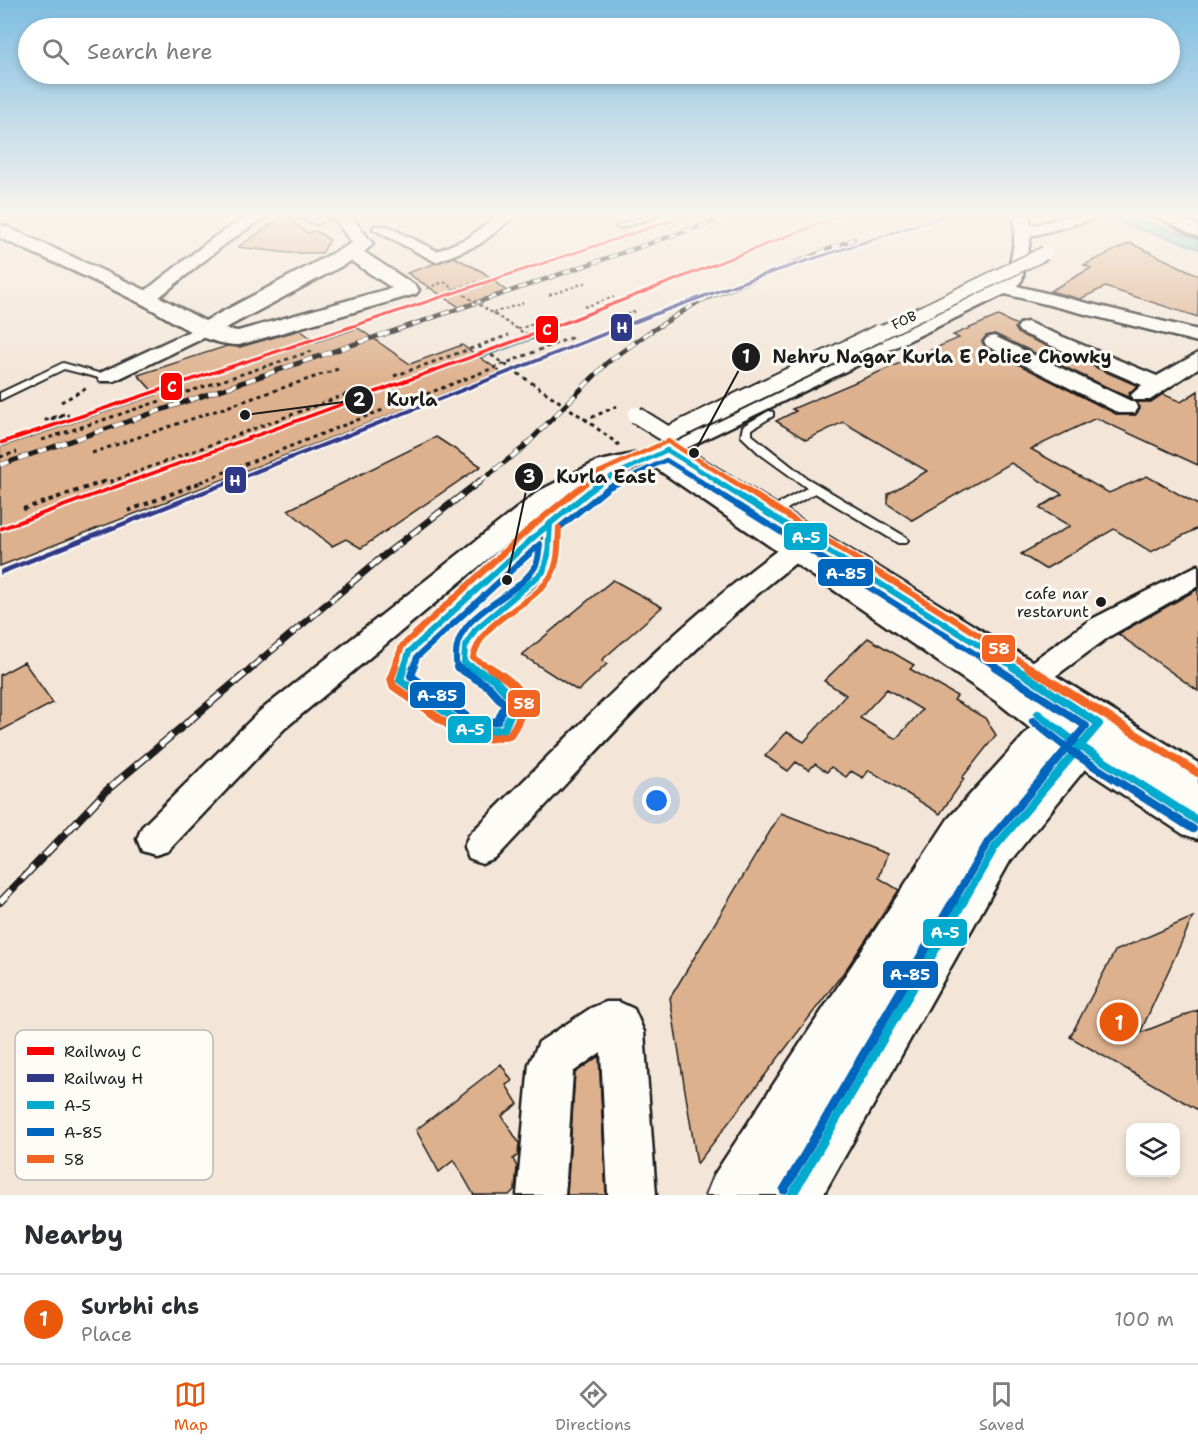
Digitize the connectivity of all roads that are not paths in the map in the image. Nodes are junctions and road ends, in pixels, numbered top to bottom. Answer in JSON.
{"nodes":[{"id":1,"x":89,"y":272,"type":"edge"},
{"id":2,"x":180,"y":272,"type":"edge"},
{"id":3,"x":314,"y":272,"type":"edge"},
{"id":4,"x":387,"y":272,"type":"edge"},
{"id":5,"x":1006,"y":272,"type":"edge"},
{"id":6,"x":1014,"y":272,"type":"edge"},
{"id":7,"x":1003,"y":288,"type":"junction"},
{"id":8,"x":147,"y":298,"type":"junction"},
{"id":9,"x":1081,"y":307,"type":"junction"},
{"id":10,"x":1028,"y":328,"type":"dead end"},
{"id":11,"x":205,"y":330,"type":"junction"},
{"id":12,"x":1198,"y":336,"type":"edge"},
{"id":13,"x":994,"y":342,"type":"dead end"},
{"id":14,"x":1156,"y":345,"type":"dead end"},
{"id":15,"x":1177,"y":351,"type":"dead end"},
{"id":16,"x":1198,"y":357,"type":"edge"},
{"id":17,"x":1183,"y":380,"type":"edge"},
{"id":18,"x":101,"y":381,"type":"joint"},
{"id":19,"x":0,"y":397,"type":"edge"},
{"id":20,"x":769,"y":414,"type":"dead end"},
{"id":21,"x":636,"y":415,"type":"dead end"},
{"id":22,"x":654,"y":455,"type":"junction"},
{"id":23,"x":816,"y":488,"type":"junction"},
{"id":24,"x":769,"y":514,"type":"junction"},
{"id":25,"x":550,"y":524,"type":"junction"},
{"id":26,"x":902,"y":540,"type":"dead end"},
{"id":27,"x":802,"y":544,"type":"junction"},
{"id":28,"x":1196,"y":577,"type":"edge"},
{"id":29,"x":1031,"y":678,"type":"junction"},
{"id":30,"x":1077,"y":726,"type":"junction"},
{"id":31,"x":1198,"y":784,"type":"edge"},
{"id":32,"x":1198,"y":821,"type":"edge"},
{"id":33,"x":155,"y":838,"type":"dead end"},
{"id":34,"x":482,"y":847,"type":"dead end"},
{"id":35,"x":541,"y":1195,"type":"edge"},
{"id":36,"x":632,"y":1195,"type":"edge"},
{"id":37,"x":734,"y":1195,"type":"edge"},
{"id":38,"x":792,"y":1195,"type":"edge"}],
"edges":[{"from":1,"to":8,"type":"street"},
{"from":2,"to":8,"type":"street"},
{"from":3,"to":11,"type":"street"},
{"from":4,"to":11,"type":"street"},
{"from":5,"to":21,"type":"street","name":"FOB","bridge":true},
{"from":6,"to":7,"type":"street"},
{"from":7,"to":9,"type":"street"},
{"from":7,"to":22,"type":"street"},
{"from":8,"to":11,"type":"street"},
{"from":9,"to":12,"type":"street"},
{"from":9,"to":14,"type":"street"},
{"from":10,"to":17,"type":"street"},
{"from":11,"to":18,"type":"street"},
{"from":13,"to":17,"type":"street"},
{"from":15,"to":16,"type":"street"},
{"from":16,"to":17,"type":"street"},
{"from":18,"to":19,"type":"lane"},
{"from":20,"to":23,"type":"lane"},
{"from":22,"to":24,"type":"street"},
{"from":22,"to":25,"type":"lane"},
{"from":22,"to":27,"type":"street"},
{"from":22,"to":33,"type":"street"},
{"from":23,"to":24,"type":"lane"},
{"from":23,"to":26,"type":"lane"},
{"from":24,"to":27,"type":"street"},
{"from":25,"to":25,"type":"lane"},
{"from":27,"to":29,"type":"street"},
{"from":27,"to":30,"type":"street"},
{"from":27,"to":34,"type":"street"},
{"from":28,"to":29,"type":"street"},
{"from":29,"to":30,"type":"street"},
{"from":30,"to":31,"type":"street"},
{"from":30,"to":32,"type":"street"},
{"from":30,"to":37,"type":"street"},
{"from":30,"to":38,"type":"street"},
{"from":35,"to":36,"type":"street"}]}
